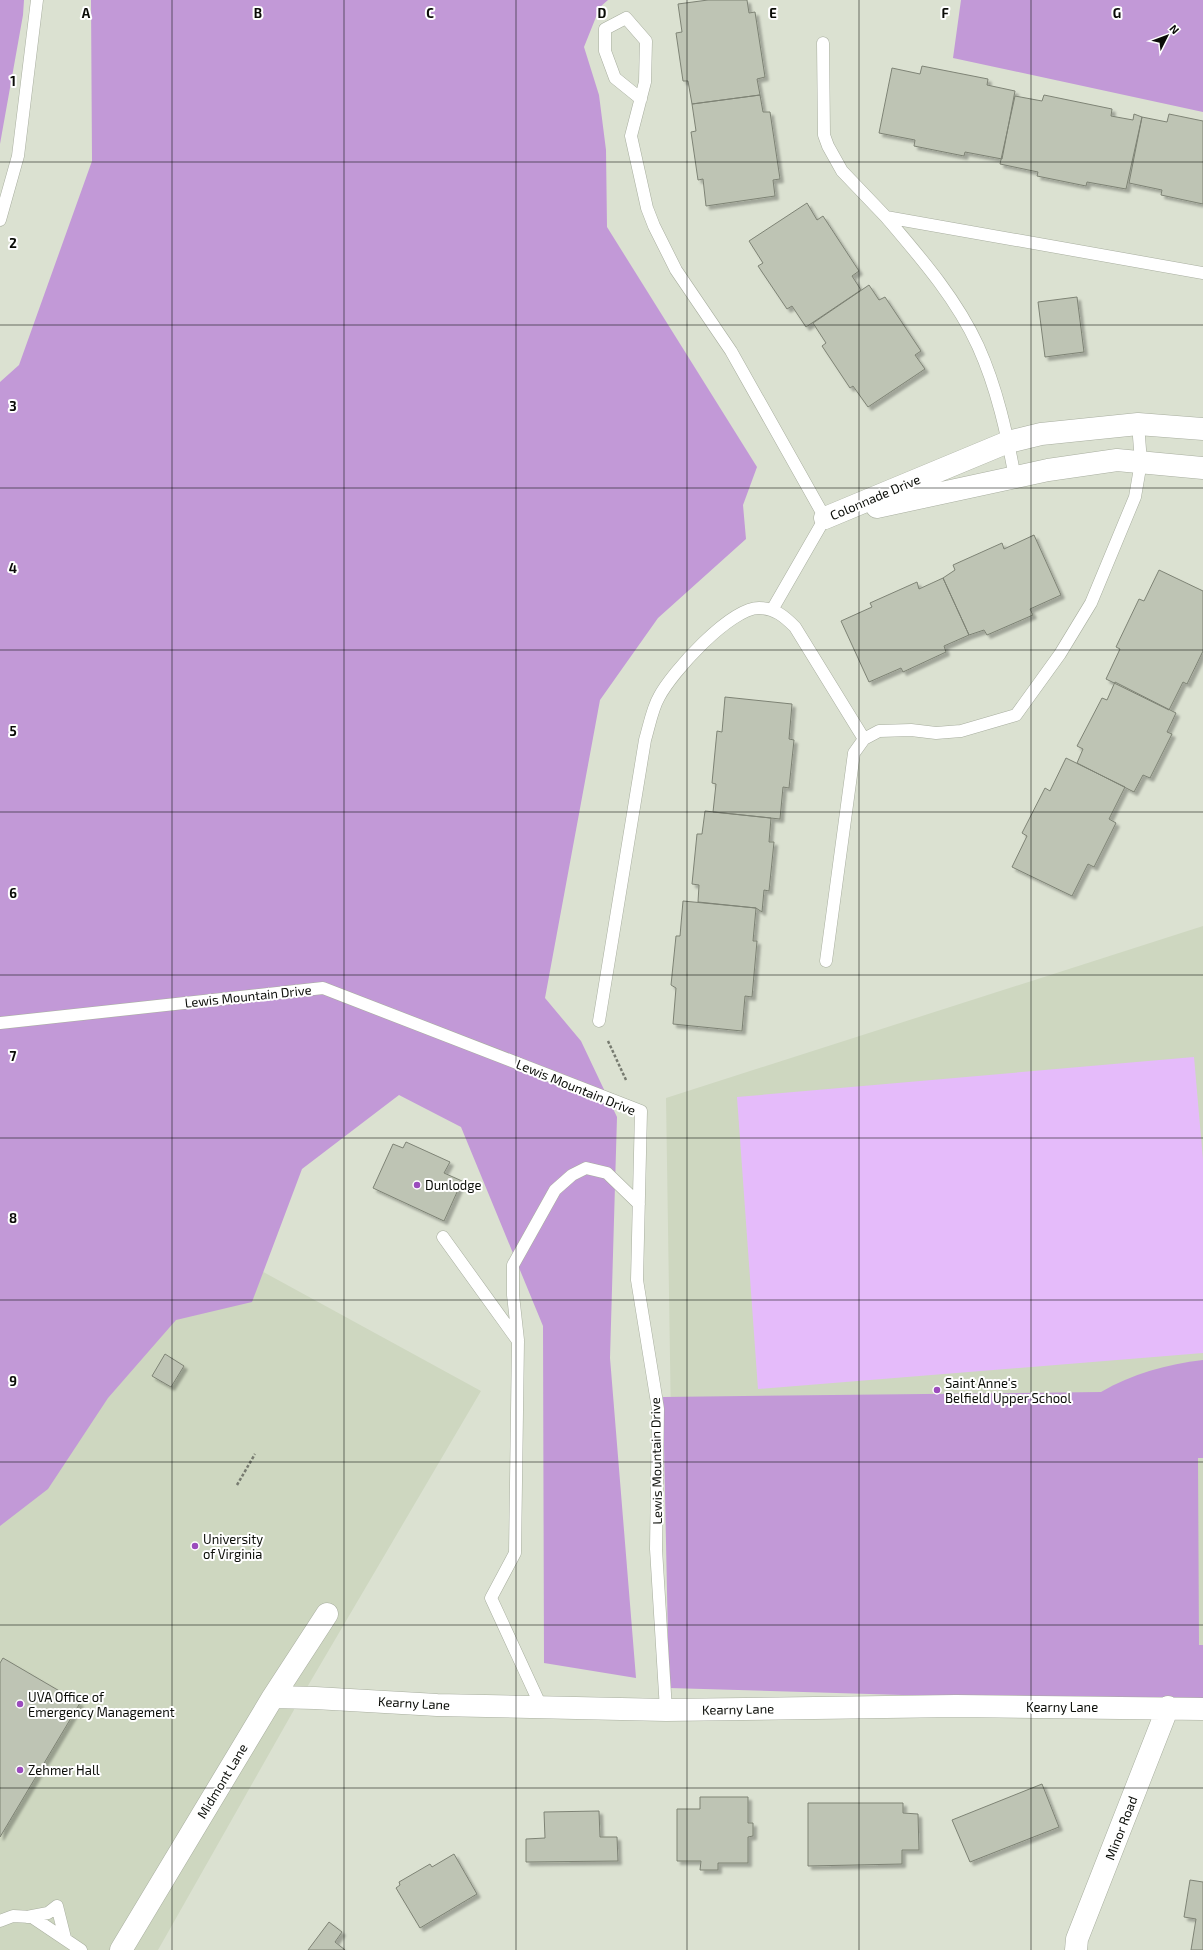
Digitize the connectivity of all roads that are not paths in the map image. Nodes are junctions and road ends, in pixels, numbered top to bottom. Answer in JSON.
{"nodes":[{"id":1,"x":37,"y":0,"type":"edge"},
{"id":2,"x":823,"y":43,"type":"dead end"},
{"id":3,"x":640,"y":99,"type":"junction"},
{"id":4,"x":886,"y":217,"type":"junction"},
{"id":5,"x":0,"y":220,"type":"edge"},
{"id":6,"x":1203,"y":273,"type":"edge"},
{"id":7,"x":1138,"y":424,"type":"junction"},
{"id":8,"x":1203,"y":428,"type":"edge"},
{"id":9,"x":1008,"y":442,"type":"junction"},
{"id":10,"x":1141,"y":462,"type":"junction"},
{"id":11,"x":1203,"y":468,"type":"edge"},
{"id":12,"x":1015,"y":478,"type":"junction"},
{"id":13,"x":825,"y":518,"type":"junction"},
{"id":14,"x":772,"y":610,"type":"junction"},
{"id":15,"x":864,"y":739,"type":"junction"},
{"id":16,"x":826,"y":961,"type":"dead end"},
{"id":17,"x":599,"y":1021,"type":"road end"},
{"id":18,"x":0,"y":1023,"type":"edge"},
{"id":19,"x":639,"y":1204,"type":"junction"},
{"id":20,"x":443,"y":1237,"type":"dead end"},
{"id":21,"x":518,"y":1341,"type":"junction"},
{"id":22,"x":327,"y":1614,"type":"dead end"},
{"id":23,"x":273,"y":1697,"type":"junction"},
{"id":24,"x":544,"y":1707,"type":"junction"},
{"id":25,"x":1168,"y":1707,"type":"junction"},
{"id":26,"x":1203,"y":1709,"type":"edge"},
{"id":27,"x":666,"y":1710,"type":"junction"},
{"id":28,"x":32,"y":1917,"type":"junction"},
{"id":29,"x":0,"y":1921,"type":"edge"},
{"id":30,"x":64,"y":1938,"type":"junction"},
{"id":31,"x":119,"y":1949,"type":"edge"},
{"id":32,"x":81,"y":1950,"type":"edge"},
{"id":33,"x":1076,"y":1950,"type":"edge"}],
"edges":[{"from":1,"to":5,"type":"lane"},
{"from":2,"to":4,"type":"lane"},
{"from":3,"to":3,"type":"lane"},
{"from":3,"to":13,"type":"lane"},
{"from":4,"to":6,"type":"lane"},
{"from":4,"to":9,"type":"lane"},
{"from":7,"to":8,"type":"street","name":"Colonnade Drive"},
{"from":7,"to":9,"type":"street","name":"Colonnade Drive"},
{"from":7,"to":10,"type":"lane"},
{"from":9,"to":12,"type":"lane"},
{"from":9,"to":13,"type":"street","name":"Colonnade Drive"},
{"from":10,"to":11,"type":"street","name":"Colonnade Drive"},
{"from":10,"to":12,"type":"street","name":"Colonnade Drive"},
{"from":10,"to":15,"type":"lane"},
{"from":12,"to":13,"type":"street","name":"Colonnade Drive"},
{"from":13,"to":14,"type":"lane"},
{"from":14,"to":15,"type":"lane"},
{"from":14,"to":17,"type":"lane"},
{"from":15,"to":16,"type":"lane"},
{"from":18,"to":19,"type":"lane","name":"Lewis Mountain Drive"},
{"from":19,"to":21,"type":"lane"},
{"from":19,"to":27,"type":"lane","name":"Lewis Mountain Drive"},
{"from":20,"to":21,"type":"lane"},
{"from":21,"to":24,"type":"lane"},
{"from":22,"to":23,"type":"street","name":"Midmont Lane"},
{"from":23,"to":24,"type":"street","name":"Kearny Lane"},
{"from":23,"to":31,"type":"street","name":"Midmont Lane"},
{"from":24,"to":27,"type":"street","name":"Kearny Lane"},
{"from":25,"to":26,"type":"street","name":"Kearny Lane"},
{"from":25,"to":27,"type":"street","name":"Kearny Lane"},
{"from":25,"to":33,"type":"street","name":"Minor Road"},
{"from":28,"to":29,"type":"lane"},
{"from":28,"to":30,"type":"lane"},
{"from":28,"to":30,"type":"lane"},
{"from":30,"to":32,"type":"lane"}]}
